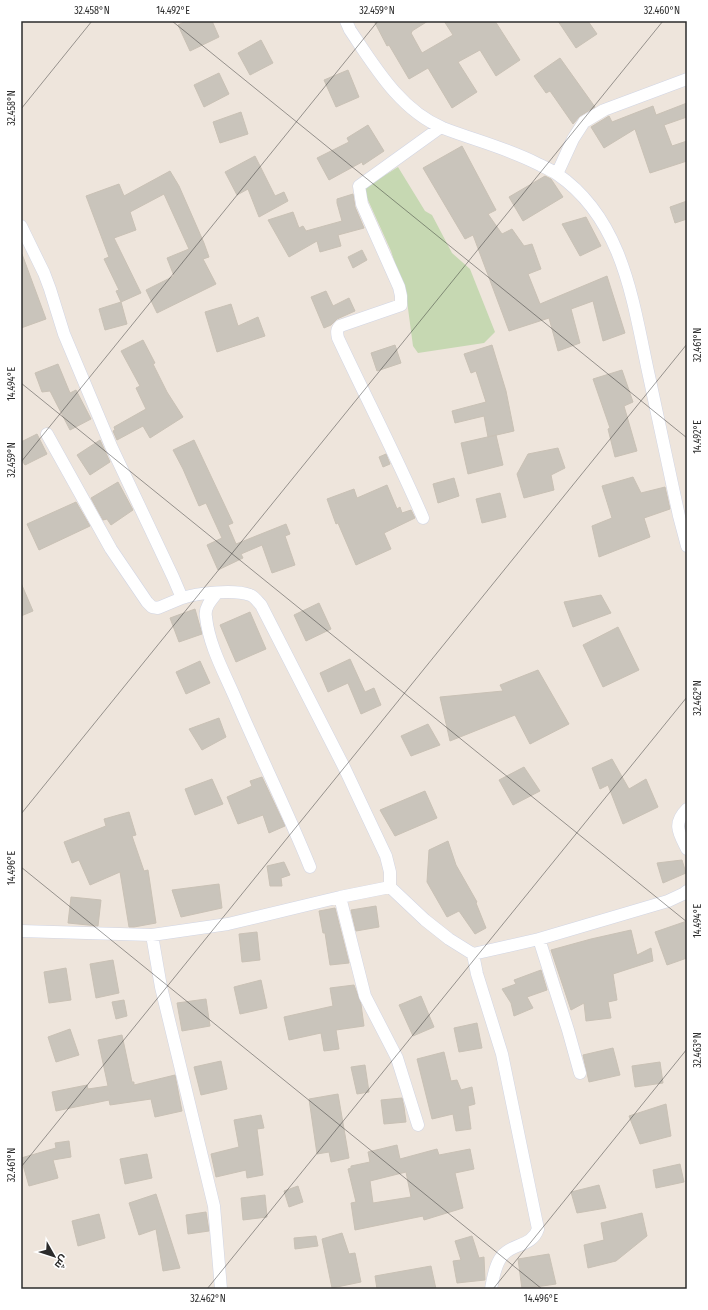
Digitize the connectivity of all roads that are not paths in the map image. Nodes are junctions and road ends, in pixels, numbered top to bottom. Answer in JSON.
{"nodes":[{"id":1,"x":346,"y":21,"type":"edge"},
{"id":2,"x":687,"y":79,"type":"edge"},
{"id":3,"x":442,"y":127,"type":"junction"},
{"id":4,"x":557,"y":174,"type":"junction"},
{"id":5,"x":21,"y":226,"type":"edge"},
{"id":6,"x":47,"y":434,"type":"dead end"},
{"id":7,"x":423,"y":518,"type":"dead end"},
{"id":8,"x":687,"y":546,"type":"edge"},
{"id":9,"x":217,"y":593,"type":"junction"},
{"id":10,"x":182,"y":598,"type":"junction"},
{"id":11,"x":687,"y":809,"type":"edge"},
{"id":12,"x":687,"y":849,"type":"edge"},
{"id":13,"x":310,"y":867,"type":"dead end"},
{"id":14,"x":390,"y":887,"type":"junction"},
{"id":15,"x":687,"y":891,"type":"edge"},
{"id":16,"x":340,"y":897,"type":"junction"},
{"id":17,"x":21,"y":931,"type":"edge"},
{"id":18,"x":152,"y":935,"type":"junction"},
{"id":19,"x":539,"y":939,"type":"junction"},
{"id":20,"x":473,"y":954,"type":"junction"},
{"id":21,"x":580,"y":1074,"type":"dead end"},
{"id":22,"x":418,"y":1125,"type":"dead end"},
{"id":23,"x":221,"y":1289,"type":"edge"},
{"id":24,"x":491,"y":1289,"type":"edge"}],
"edges":[{"from":1,"to":3,"type":"street"},
{"from":2,"to":4,"type":"street"},
{"from":3,"to":4,"type":"street"},
{"from":3,"to":7,"type":"street"},
{"from":4,"to":8,"type":"street"},
{"from":5,"to":10,"type":"street"},
{"from":6,"to":10,"type":"street"},
{"from":9,"to":10,"type":"street"},
{"from":9,"to":13,"type":"street"},
{"from":9,"to":14,"type":"street"},
{"from":11,"to":12,"type":"street"},
{"from":14,"to":16,"type":"street"},
{"from":14,"to":20,"type":"street"},
{"from":15,"to":19,"type":"street"},
{"from":16,"to":18,"type":"street"},
{"from":16,"to":22,"type":"street"},
{"from":17,"to":18,"type":"street"},
{"from":18,"to":23,"type":"street"},
{"from":19,"to":20,"type":"street"},
{"from":19,"to":21,"type":"street"},
{"from":20,"to":24,"type":"street"}]}
